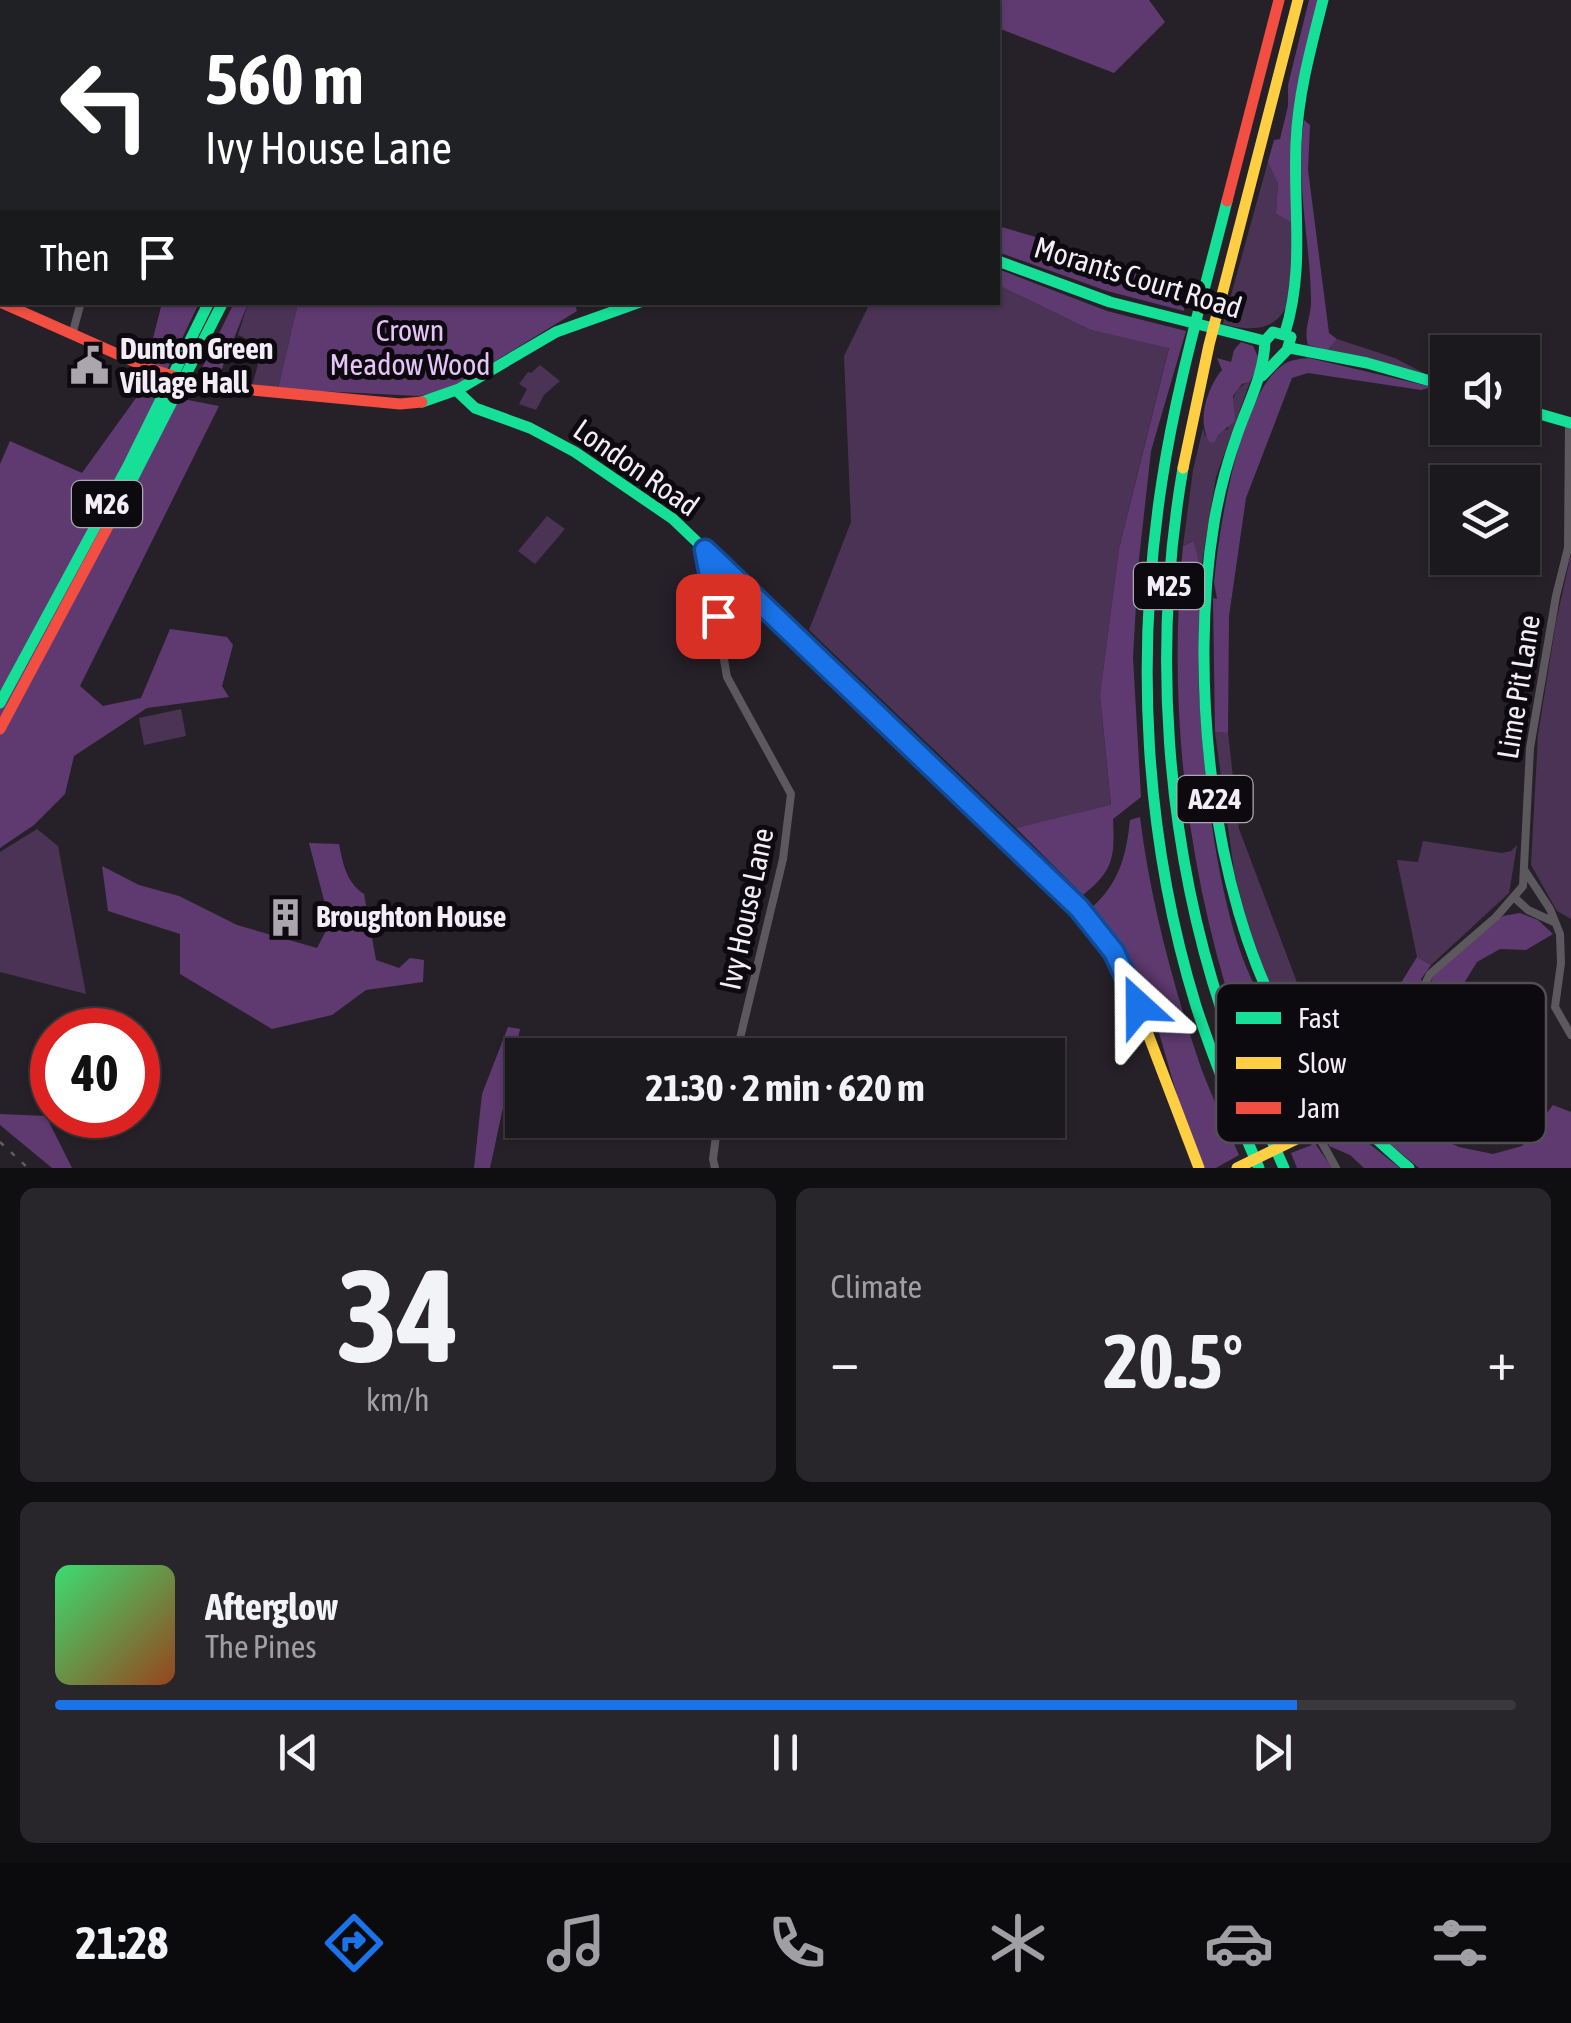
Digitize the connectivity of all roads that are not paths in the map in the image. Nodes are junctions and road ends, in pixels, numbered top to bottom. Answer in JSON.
{"nodes":[{"id":1,"x":1278,"y":0,"type":"edge"},
{"id":2,"x":1298,"y":0,"type":"edge"},
{"id":3,"x":1322,"y":0,"type":"edge"},
{"id":4,"x":1000,"y":262,"type":"edge"},
{"id":5,"x":7,"y":305,"type":"edge"},
{"id":6,"x":80,"y":305,"type":"edge"},
{"id":7,"x":208,"y":305,"type":"edge"},
{"id":8,"x":222,"y":305,"type":"edge"},
{"id":9,"x":632,"y":305,"type":"edge"},
{"id":10,"x":1285,"y":333,"type":"junction"},
{"id":11,"x":72,"y":335,"type":"junction"},
{"id":12,"x":1265,"y":346,"type":"junction"},
{"id":13,"x":1286,"y":352,"type":"junction"},
{"id":14,"x":1260,"y":378,"type":"junction"},
{"id":15,"x":1430,"y":381,"type":"edge"},
{"id":16,"x":458,"y":392,"type":"junction"},
{"id":17,"x":1540,"y":414,"type":"edge"},
{"id":18,"x":1570,"y":423,"type":"edge"},
{"id":19,"x":705,"y":550,"type":"junction"},
{"id":20,"x":0,"y":702,"type":"edge"},
{"id":21,"x":0,"y":728,"type":"edge"},
{"id":22,"x":1525,"y":870,"type":"junction"},
{"id":23,"x":1515,"y":898,"type":"junction"},
{"id":24,"x":1554,"y":922,"type":"junction"},
{"id":25,"x":1426,"y":982,"type":"dead end"},
{"id":26,"x":1263,"y":983,"type":"edge"},
{"id":27,"x":1216,"y":991,"type":"edge"},
{"id":28,"x":1571,"y":1036,"type":"edge"},
{"id":29,"x":740,"y":1038,"type":"edge"},
{"id":30,"x":1216,"y":1065,"type":"edge"},
{"id":31,"x":716,"y":1138,"type":"edge"},
{"id":32,"x":1248,"y":1143,"type":"edge"},
{"id":33,"x":1273,"y":1143,"type":"edge"},
{"id":34,"x":1289,"y":1143,"type":"edge"},
{"id":35,"x":1317,"y":1143,"type":"edge"},
{"id":36,"x":1381,"y":1143,"type":"edge"},
{"id":37,"x":715,"y":1168,"type":"edge"},
{"id":38,"x":1199,"y":1168,"type":"edge"},
{"id":39,"x":1237,"y":1168,"type":"edge"},
{"id":40,"x":1259,"y":1168,"type":"edge"},
{"id":41,"x":1284,"y":1168,"type":"edge"},
{"id":42,"x":1336,"y":1168,"type":"edge"},
{"id":43,"x":1409,"y":1168,"type":"edge"}],
"edges":[{"from":1,"to":30,"type":"main road","number":"M25"},
{"from":2,"to":27,"type":"main road","number":"M25"},
{"from":3,"to":10,"type":"main road"},
{"from":4,"to":12,"type":"main road","name":"Morants Court Road"},
{"from":5,"to":11,"type":"main road"},
{"from":6,"to":11,"type":"street"},
{"from":7,"to":20,"type":"main road","number":"M26"},
{"from":8,"to":21,"type":"main road","number":"M26"},
{"from":9,"to":16,"type":"main road"},
{"from":10,"to":12,"type":"main road"},
{"from":10,"to":13,"type":"main road"},
{"from":11,"to":16,"type":"main road"},
{"from":12,"to":13,"type":"main road"},
{"from":12,"to":14,"type":"main road","number":"A224"},
{"from":13,"to":14,"type":"main road","number":"A224"},
{"from":13,"to":15,"type":"main road"},
{"from":14,"to":26,"type":"main road","number":"A224"},
{"from":16,"to":19,"type":"main road","name":"London Road"},
{"from":17,"to":18,"type":"main road"},
{"from":18,"to":22,"type":"street","name":"Lime Pit Lane"},
{"from":19,"to":29,"type":"street","name":"Ivy House Lane"},
{"from":19,"to":38,"type":"main road","name":"London Road"},
{"from":22,"to":23,"type":"street","name":"Lime Pit Lane"},
{"from":22,"to":24,"type":"street"},
{"from":23,"to":24,"type":"street"},
{"from":23,"to":25,"type":"street"},
{"from":24,"to":28,"type":"street"},
{"from":31,"to":37,"type":"street"},
{"from":32,"to":40,"type":"main road","number":"M25"},
{"from":33,"to":41,"type":"main road","number":"M25"},
{"from":34,"to":39,"type":"main road"},
{"from":35,"to":42,"type":"street"},
{"from":36,"to":43,"type":"main road","number":"A224"}]}
